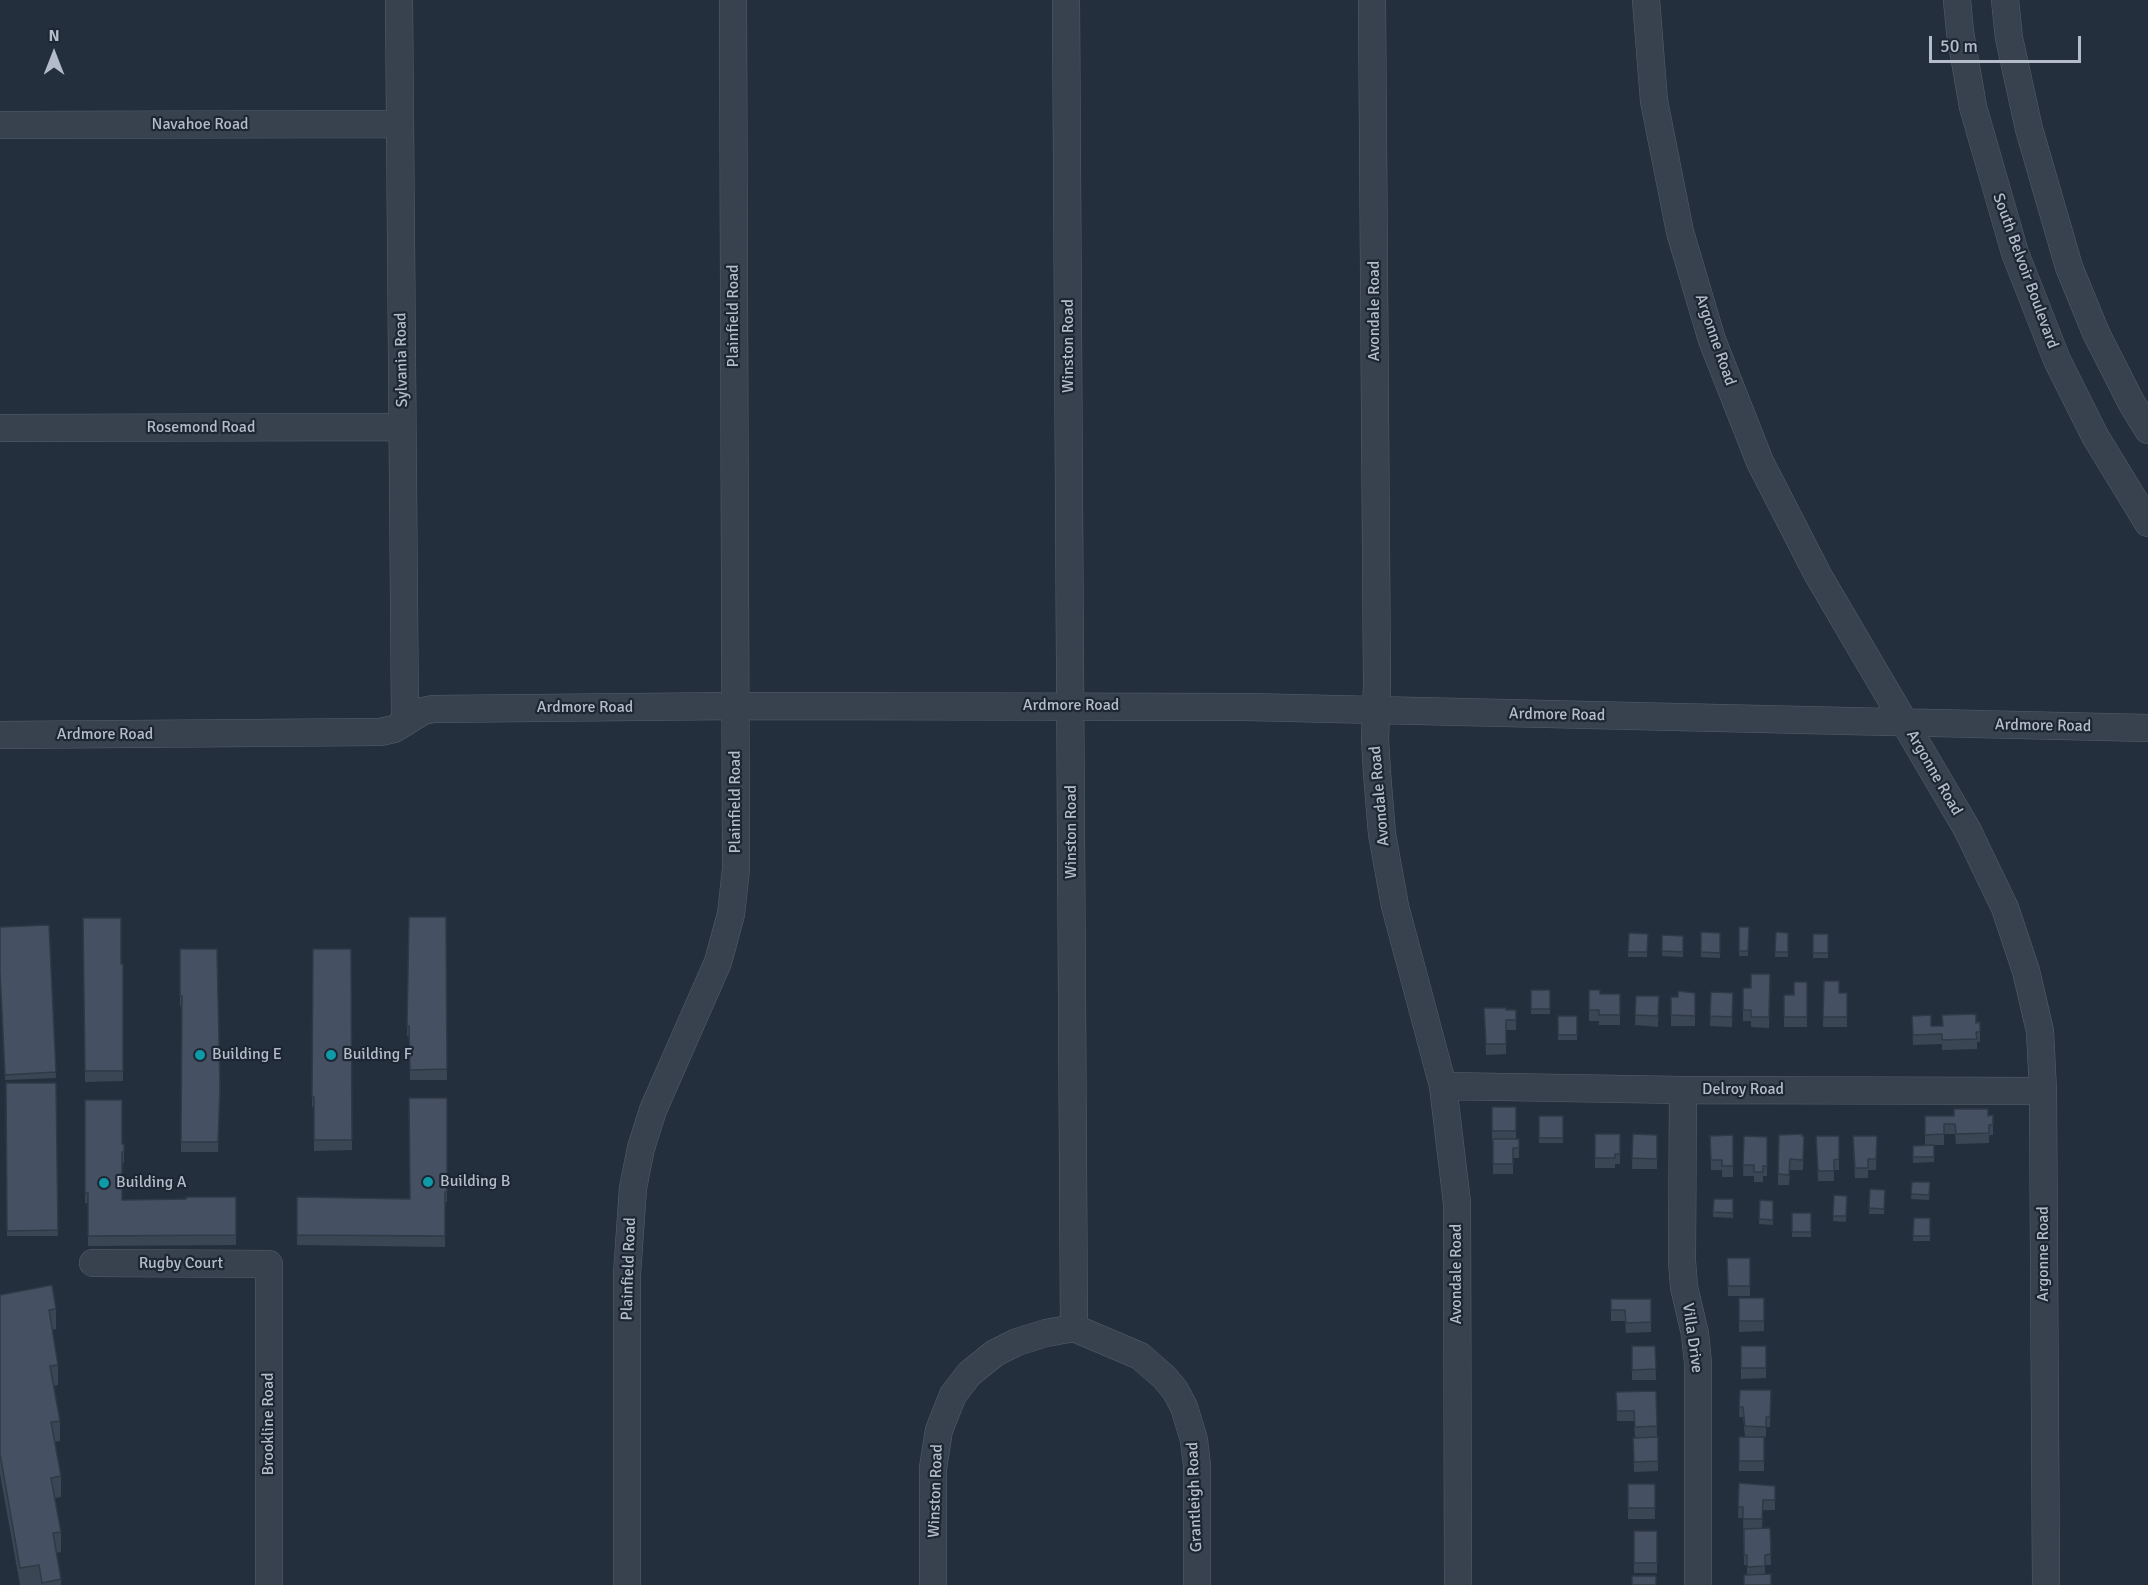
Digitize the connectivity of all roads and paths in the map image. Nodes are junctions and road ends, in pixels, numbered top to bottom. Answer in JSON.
{"nodes":[{"id":1,"x":399,"y":0,"type":"edge"},
{"id":2,"x":733,"y":0,"type":"edge"},
{"id":3,"x":1066,"y":0,"type":"edge"},
{"id":4,"x":1372,"y":0,"type":"edge"},
{"id":5,"x":1646,"y":0,"type":"edge"},
{"id":6,"x":1957,"y":0,"type":"edge"},
{"id":7,"x":2005,"y":0,"type":"edge"},
{"id":8,"x":399,"y":124,"type":"junction"},
{"id":9,"x":0,"y":125,"type":"edge"},
{"id":10,"x":402,"y":427,"type":"junction"},
{"id":11,"x":0,"y":428,"type":"edge"},
{"id":12,"x":2148,"y":430,"type":"edge"},
{"id":13,"x":2148,"y":523,"type":"edge"},
{"id":14,"x":736,"y":706,"type":"junction"},
{"id":15,"x":1071,"y":706,"type":"junction"},
{"id":16,"x":1377,"y":710,"type":"junction"},
{"id":17,"x":405,"y":720,"type":"junction"},
{"id":18,"x":1905,"y":722,"type":"junction"},
{"id":19,"x":2148,"y":728,"type":"edge"},
{"id":20,"x":0,"y":735,"type":"edge"},
{"id":21,"x":1443,"y":1086,"type":"junction"},
{"id":22,"x":1683,"y":1090,"type":"junction"},
{"id":23,"x":2043,"y":1091,"type":"junction"},
{"id":24,"x":93,"y":1263,"type":"dead end"},
{"id":25,"x":268,"y":1264,"type":"joint"},
{"id":26,"x":1074,"y":1328,"type":"junction"},
{"id":27,"x":269,"y":1585,"type":"edge"},
{"id":28,"x":627,"y":1585,"type":"edge"},
{"id":29,"x":933,"y":1585,"type":"edge"},
{"id":30,"x":1197,"y":1585,"type":"edge"},
{"id":31,"x":1458,"y":1585,"type":"edge"},
{"id":32,"x":1698,"y":1585,"type":"edge"},
{"id":33,"x":2046,"y":1585,"type":"edge"}],
"edges":[{"from":1,"to":8,"type":"street","name":"Sylvania Road"},
{"from":2,"to":14,"type":"street","name":"Plainfield Road"},
{"from":3,"to":15,"type":"street","name":"Winston Road"},
{"from":4,"to":16,"type":"street","name":"Avondale Road"},
{"from":5,"to":18,"type":"street","name":"Argonne Road"},
{"from":6,"to":13,"type":"street","name":"South Belvoir Boulevard"},
{"from":7,"to":12,"type":"street"},
{"from":8,"to":9,"type":"street","name":"Navahoe Road"},
{"from":8,"to":10,"type":"street","name":"Sylvania Road"},
{"from":10,"to":11,"type":"street","name":"Rosemond Road"},
{"from":10,"to":17,"type":"street","name":"Sylvania Road"},
{"from":14,"to":15,"type":"street","name":"Ardmore Road"},
{"from":14,"to":17,"type":"street","name":"Ardmore Road"},
{"from":14,"to":28,"type":"street","name":"Plainfield Road"},
{"from":15,"to":16,"type":"street","name":"Ardmore Road"},
{"from":15,"to":26,"type":"street","name":"Winston Road"},
{"from":16,"to":18,"type":"street","name":"Ardmore Road"},
{"from":16,"to":21,"type":"street","name":"Avondale Road"},
{"from":17,"to":20,"type":"street","name":"Ardmore Road"},
{"from":18,"to":19,"type":"street","name":"Ardmore Road"},
{"from":18,"to":23,"type":"street","name":"Argonne Road"},
{"from":21,"to":22,"type":"street","name":"Delroy Road"},
{"from":21,"to":31,"type":"street","name":"Avondale Road"},
{"from":22,"to":23,"type":"street","name":"Delroy Road"},
{"from":22,"to":32,"type":"street","name":"Villa Drive"},
{"from":23,"to":33,"type":"street","name":"Argonne Road"},
{"from":24,"to":25,"type":"street","name":"Rugby Court"},
{"from":25,"to":27,"type":"street","name":"Brookline Road"},
{"from":26,"to":29,"type":"street","name":"Winston Road"},
{"from":26,"to":30,"type":"street","name":"Grantleigh Road"}]}
